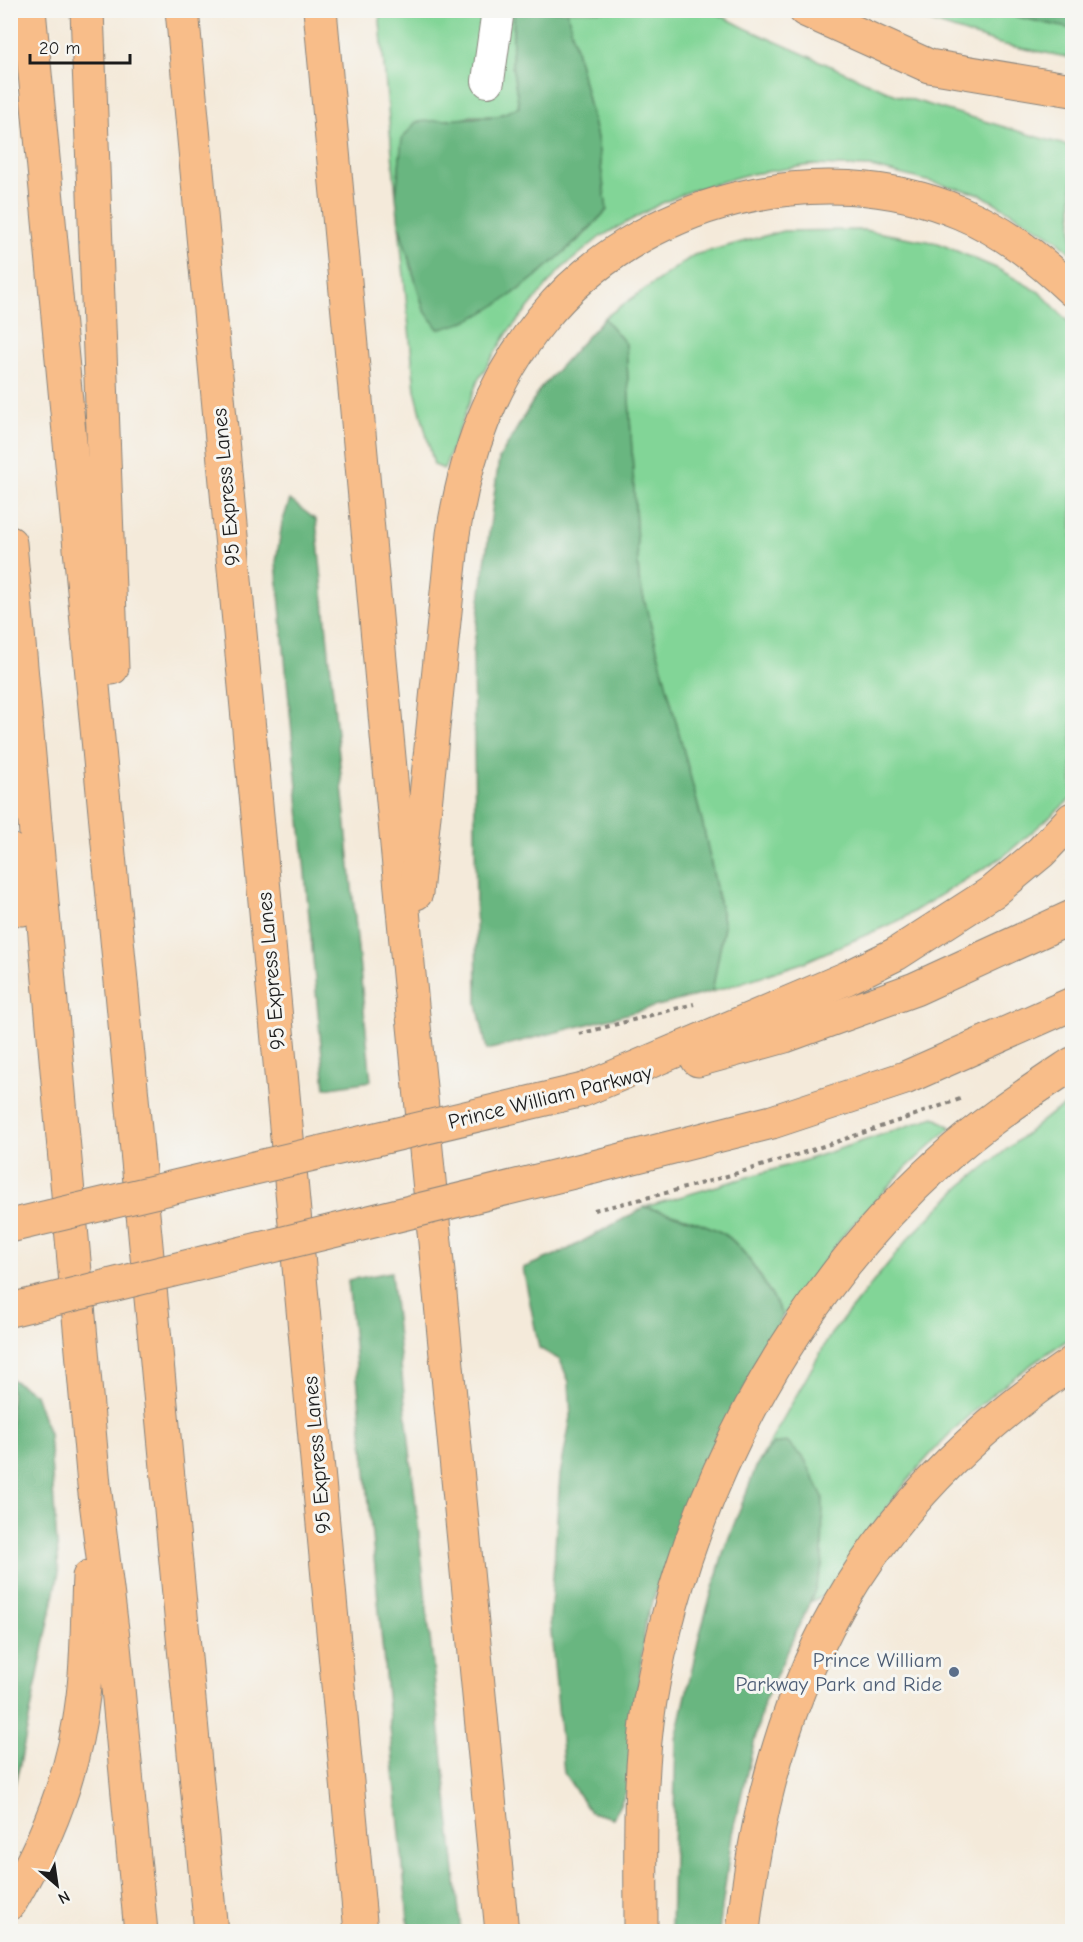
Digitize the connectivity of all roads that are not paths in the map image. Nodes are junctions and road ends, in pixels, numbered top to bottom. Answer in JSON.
{"nodes":[{"id":1,"x":29,"y":10,"type":"edge"},
{"id":2,"x":87,"y":10,"type":"edge"},
{"id":3,"x":182,"y":10,"type":"edge"},
{"id":4,"x":320,"y":10,"type":"edge"},
{"id":5,"x":498,"y":10,"type":"edge"},
{"id":6,"x":805,"y":10,"type":"edge"},
{"id":7,"x":489,"y":81,"type":"dead end"},
{"id":8,"x":1072,"y":92,"type":"edge"},
{"id":9,"x":1072,"y":290,"type":"edge"},
{"id":10,"x":10,"y":543,"type":"edge"},
{"id":11,"x":1072,"y":819,"type":"edge"},
{"id":12,"x":10,"y":850,"type":"edge"},
{"id":13,"x":1072,"y":917,"type":"edge"},
{"id":14,"x":408,"y":964,"type":"junction"},
{"id":15,"x":1072,"y":1004,"type":"edge"},
{"id":16,"x":125,"y":1019,"type":"junction"},
{"id":17,"x":1072,"y":1064,"type":"edge"},
{"id":18,"x":583,"y":1090,"type":"junction"},
{"id":19,"x":59,"y":1102,"type":"junction"},
{"id":20,"x":10,"y":1226,"type":"edge"},
{"id":21,"x":10,"y":1310,"type":"edge"},
{"id":22,"x":1072,"y":1363,"type":"edge"},
{"id":23,"x":94,"y":1485,"type":"junction"},
{"id":24,"x":10,"y":1903,"type":"edge"},
{"id":25,"x":141,"y":1932,"type":"edge"},
{"id":26,"x":211,"y":1932,"type":"edge"},
{"id":27,"x":361,"y":1932,"type":"edge"},
{"id":28,"x":502,"y":1932,"type":"edge"},
{"id":29,"x":641,"y":1932,"type":"edge"},
{"id":30,"x":743,"y":1932,"type":"edge"}],
"edges":[{"from":1,"to":16,"type":"highway"},
{"from":2,"to":16,"type":"highway"},
{"from":3,"to":27,"type":"highway","name":"95 Express Lanes"},
{"from":4,"to":14,"type":"highway"},
{"from":5,"to":7,"type":"lane"},
{"from":6,"to":8,"type":"highway"},
{"from":9,"to":14,"type":"highway"},
{"from":10,"to":19,"type":"highway"},
{"from":11,"to":18,"type":"highway"},
{"from":12,"to":19,"type":"highway"},
{"from":13,"to":18,"type":"highway","name":"Prince William Parkway"},
{"from":14,"to":28,"type":"highway"},
{"from":15,"to":21,"type":"highway","bridge":true},
{"from":16,"to":26,"type":"highway"},
{"from":17,"to":29,"type":"highway"},
{"from":18,"to":20,"type":"highway","name":"Prince William Parkway","bridge":true},
{"from":19,"to":23,"type":"highway"},
{"from":22,"to":30,"type":"highway"},
{"from":23,"to":24,"type":"highway"},
{"from":23,"to":25,"type":"highway"}]}
